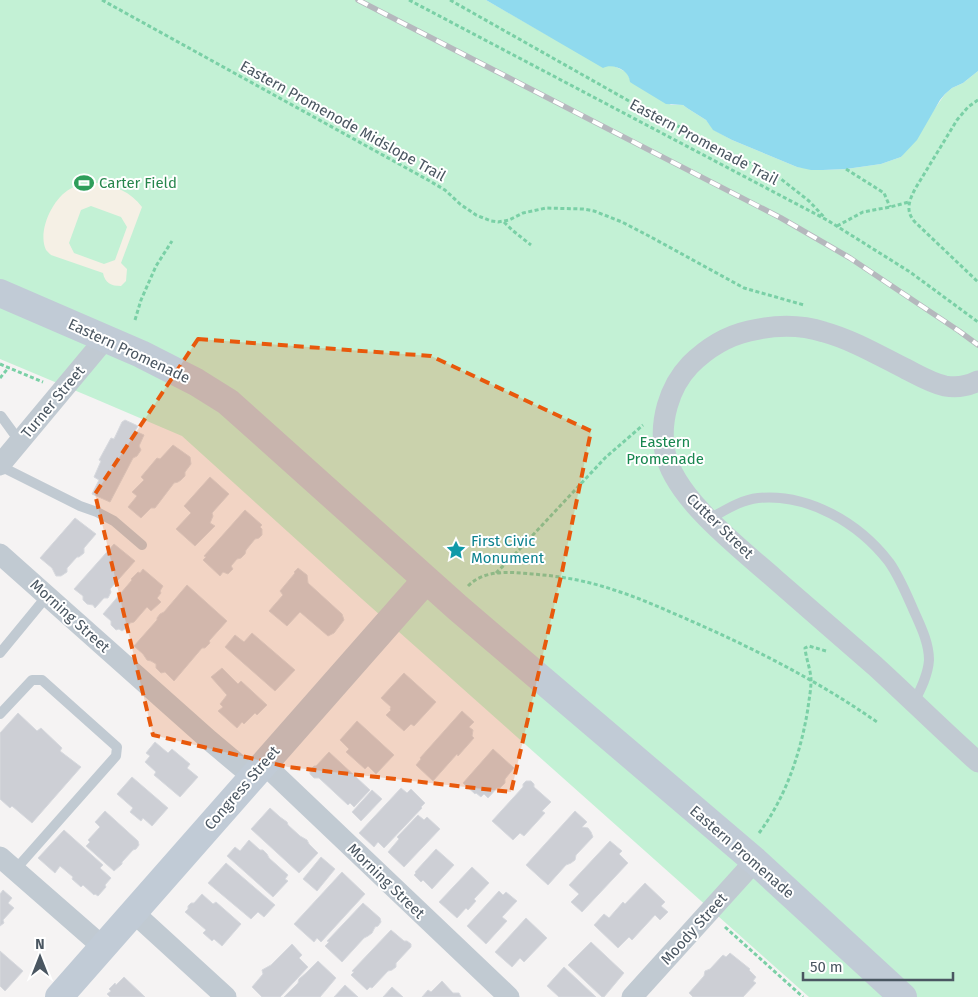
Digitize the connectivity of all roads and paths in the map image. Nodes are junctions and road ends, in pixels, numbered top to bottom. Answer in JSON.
{"nodes":[{"id":1,"x":102,"y":0,"type":"edge"},
{"id":2,"x":408,"y":0,"type":"edge"},
{"id":3,"x":450,"y":0,"type":"edge"},
{"id":4,"x":978,"y":100,"type":"edge"},
{"id":5,"x":846,"y":169,"type":"dead end"},
{"id":6,"x":909,"y":202,"type":"junction"},
{"id":7,"x":890,"y":207,"type":"junction"},
{"id":8,"x":826,"y":220,"type":"junction"},
{"id":9,"x":503,"y":221,"type":"junction"},
{"id":10,"x":837,"y":226,"type":"junction"},
{"id":11,"x":172,"y":240,"type":"dead end"},
{"id":12,"x":531,"y":246,"type":"dead end"},
{"id":13,"x":978,"y":282,"type":"edge"},
{"id":14,"x":750,"y":290,"type":"dead end"},
{"id":15,"x":0,"y":293,"type":"edge"},
{"id":16,"x":135,"y":320,"type":"dead end"},
{"id":17,"x":978,"y":322,"type":"edge"},
{"id":18,"x":105,"y":338,"type":"junction"},
{"id":19,"x":0,"y":364,"type":"edge"},
{"id":20,"x":9,"y":367,"type":"junction"},
{"id":21,"x":0,"y":378,"type":"edge"},
{"id":22,"x":978,"y":381,"type":"edge"},
{"id":23,"x":47,"y":383,"type":"dead end"},
{"id":24,"x":0,"y":416,"type":"edge"},
{"id":25,"x":650,"y":420,"type":"dead end"},
{"id":26,"x":20,"y":442,"type":"junction"},
{"id":27,"x":0,"y":466,"type":"edge"},
{"id":28,"x":709,"y":519,"type":"junction"},
{"id":29,"x":142,"y":544,"type":"dead end"},
{"id":30,"x":0,"y":554,"type":"edge"},
{"id":31,"x":495,"y":573,"type":"junction"},
{"id":32,"x":426,"y":580,"type":"junction"},
{"id":33,"x":474,"y":580,"type":"dead end"},
{"id":34,"x":47,"y":596,"type":"junction"},
{"id":35,"x":846,"y":642,"type":"junction"},
{"id":36,"x":0,"y":653,"type":"edge"},
{"id":37,"x":811,"y":680,"type":"junction"},
{"id":38,"x":914,"y":702,"type":"junction"},
{"id":39,"x":0,"y":714,"type":"edge"},
{"id":40,"x":877,"y":722,"type":"dead end"},
{"id":41,"x":978,"y":762,"type":"edge"},
{"id":42,"x":258,"y":770,"type":"junction"},
{"id":43,"x":759,"y":833,"type":"dead end"},
{"id":44,"x":755,"y":862,"type":"junction"},
{"id":45,"x":8,"y":863,"type":"edge"},
{"id":46,"x":133,"y":912,"type":"junction"},
{"id":47,"x":724,"y":927,"type":"dead end"},
{"id":48,"x":103,"y":947,"type":"junction"},
{"id":49,"x":59,"y":997,"type":"edge"},
{"id":50,"x":226,"y":997,"type":"edge"},
{"id":51,"x":509,"y":997,"type":"edge"},
{"id":52,"x":632,"y":997,"type":"edge"},
{"id":53,"x":802,"y":997,"type":"edge"},
{"id":54,"x":903,"y":997,"type":"edge"}],
"edges":[{"from":1,"to":9,"type":"path","name":"Eastern Promenode Midslope Trail"},
{"from":2,"to":8,"type":"path","name":"Eastern Promenade Trail"},
{"from":3,"to":8,"type":"path"},
{"from":4,"to":6,"type":"path"},
{"from":5,"to":7,"type":"path"},
{"from":6,"to":7,"type":"path"},
{"from":6,"to":13,"type":"path"},
{"from":7,"to":10,"type":"path"},
{"from":8,"to":10,"type":"path","name":"Eastern Promenade Trail"},
{"from":9,"to":12,"type":"path"},
{"from":9,"to":14,"type":"path"},
{"from":10,"to":17,"type":"path","name":"Eastern Promenade Trail"},
{"from":11,"to":16,"type":"path"},
{"from":15,"to":18,"type":"street","name":"Eastern Promenade"},
{"from":18,"to":26,"type":"street","name":"Turner Street"},
{"from":18,"to":32,"type":"street","name":"Eastern Promenade"},
{"from":19,"to":20,"type":"path"},
{"from":20,"to":21,"type":"path"},
{"from":20,"to":23,"type":"path"},
{"from":22,"to":28,"type":"street","name":"Cutter Street"},
{"from":24,"to":26,"type":"lane"},
{"from":25,"to":31,"type":"path"},
{"from":26,"to":27,"type":"street","name":"Turner Street"},
{"from":27,"to":29,"type":"lane"},
{"from":28,"to":35,"type":"street","name":"Cutter Street"},
{"from":28,"to":38,"type":"lane"},
{"from":30,"to":34,"type":"street","name":"Morning Street"},
{"from":31,"to":33,"type":"path"},
{"from":31,"to":37,"type":"path"},
{"from":32,"to":42,"type":"street","name":"Congress Street"},
{"from":32,"to":44,"type":"street","name":"Eastern Promenade"},
{"from":34,"to":36,"type":"lane"},
{"from":34,"to":42,"type":"street","name":"Morning Street"},
{"from":35,"to":37,"type":"path"},
{"from":35,"to":38,"type":"street","name":"Cutter Street"},
{"from":37,"to":40,"type":"path"},
{"from":37,"to":43,"type":"path"},
{"from":38,"to":41,"type":"street","name":"Cutter Street"},
{"from":39,"to":45,"type":"lane"},
{"from":42,"to":46,"type":"street","name":"Congress Street"},
{"from":42,"to":51,"type":"street","name":"Morning Street"},
{"from":44,"to":52,"type":"street","name":"Moody Street"},
{"from":44,"to":54,"type":"street","name":"Eastern Promenade"},
{"from":45,"to":48,"type":"street"},
{"from":46,"to":48,"type":"street","name":"Congress Street"},
{"from":46,"to":50,"type":"street"},
{"from":47,"to":53,"type":"path"},
{"from":48,"to":49,"type":"street","name":"Congress Street"}]}
